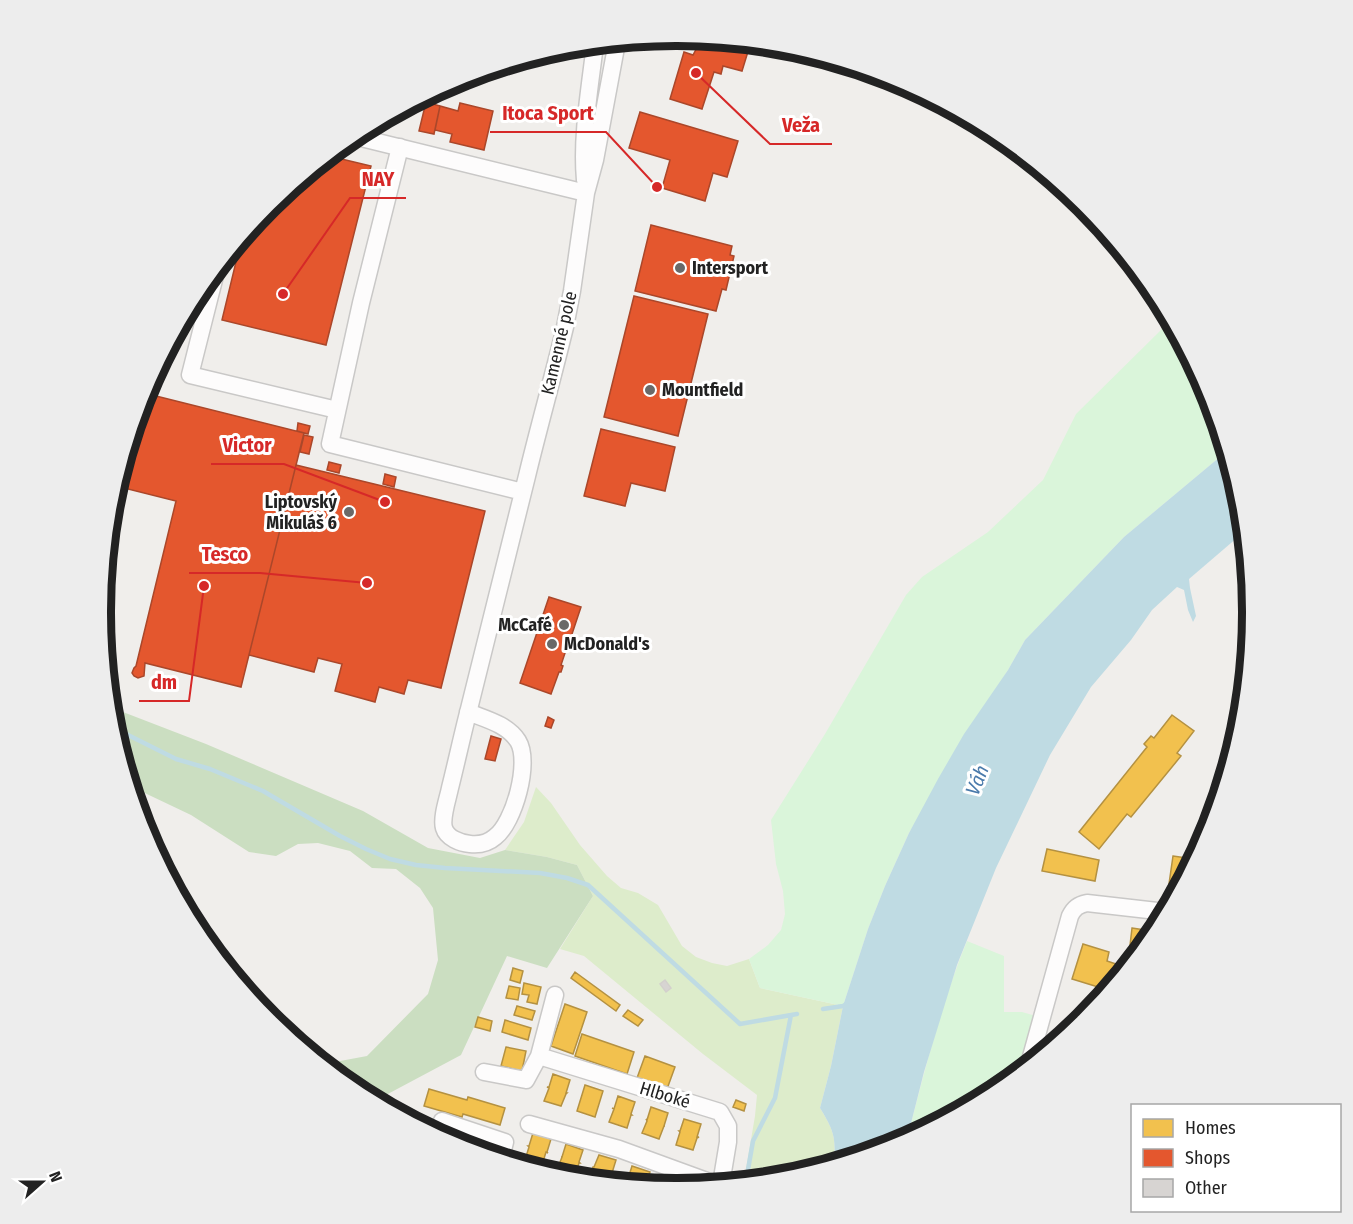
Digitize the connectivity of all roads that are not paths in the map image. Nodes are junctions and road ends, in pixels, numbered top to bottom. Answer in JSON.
{"nodes":[{"id":1,"x":616,"y":50,"type":"edge"},
{"id":2,"x":594,"y":52,"type":"edge"},
{"id":3,"x":367,"y":139,"type":"edge"},
{"id":4,"x":400,"y":147,"type":"junction"},
{"id":5,"x":586,"y":193,"type":"junction"},
{"id":6,"x":211,"y":291,"type":"edge"},
{"id":7,"x":337,"y":410,"type":"junction"},
{"id":8,"x":523,"y":492,"type":"junction"},
{"id":9,"x":468,"y":712,"type":"junction"},
{"id":10,"x":1156,"y":911,"type":"edge"},
{"id":11,"x":555,"y":995,"type":"dead end"},
{"id":12,"x":1033,"y":1051,"type":"edge"},
{"id":13,"x":539,"y":1056,"type":"junction"},
{"id":14,"x":484,"y":1072,"type":"dead end"},
{"id":15,"x":442,"y":1121,"type":"dead end"},
{"id":16,"x":529,"y":1124,"type":"dead end"},
{"id":17,"x":503,"y":1150,"type":"edge"},
{"id":18,"x":722,"y":1175,"type":"edge"},
{"id":19,"x":696,"y":1177,"type":"edge"}],
"edges":[{"from":1,"to":5,"type":"street","name":"Kamenné pole"},
{"from":2,"to":5,"type":"street","name":"Kamenné pole"},
{"from":3,"to":4,"type":"street"},
{"from":4,"to":5,"type":"street"},
{"from":4,"to":7,"type":"street"},
{"from":5,"to":8,"type":"street","name":"Kamenné pole"},
{"from":6,"to":7,"type":"street"},
{"from":7,"to":8,"type":"street"},
{"from":8,"to":9,"type":"street","name":"Kamenné pole"},
{"from":9,"to":9,"type":"street","name":"Kamenné pole"},
{"from":10,"to":12,"type":"street"},
{"from":11,"to":13,"type":"street"},
{"from":13,"to":14,"type":"street"},
{"from":13,"to":18,"type":"street","name":"Hlboké"},
{"from":15,"to":17,"type":"street"},
{"from":16,"to":19,"type":"street"}]}
